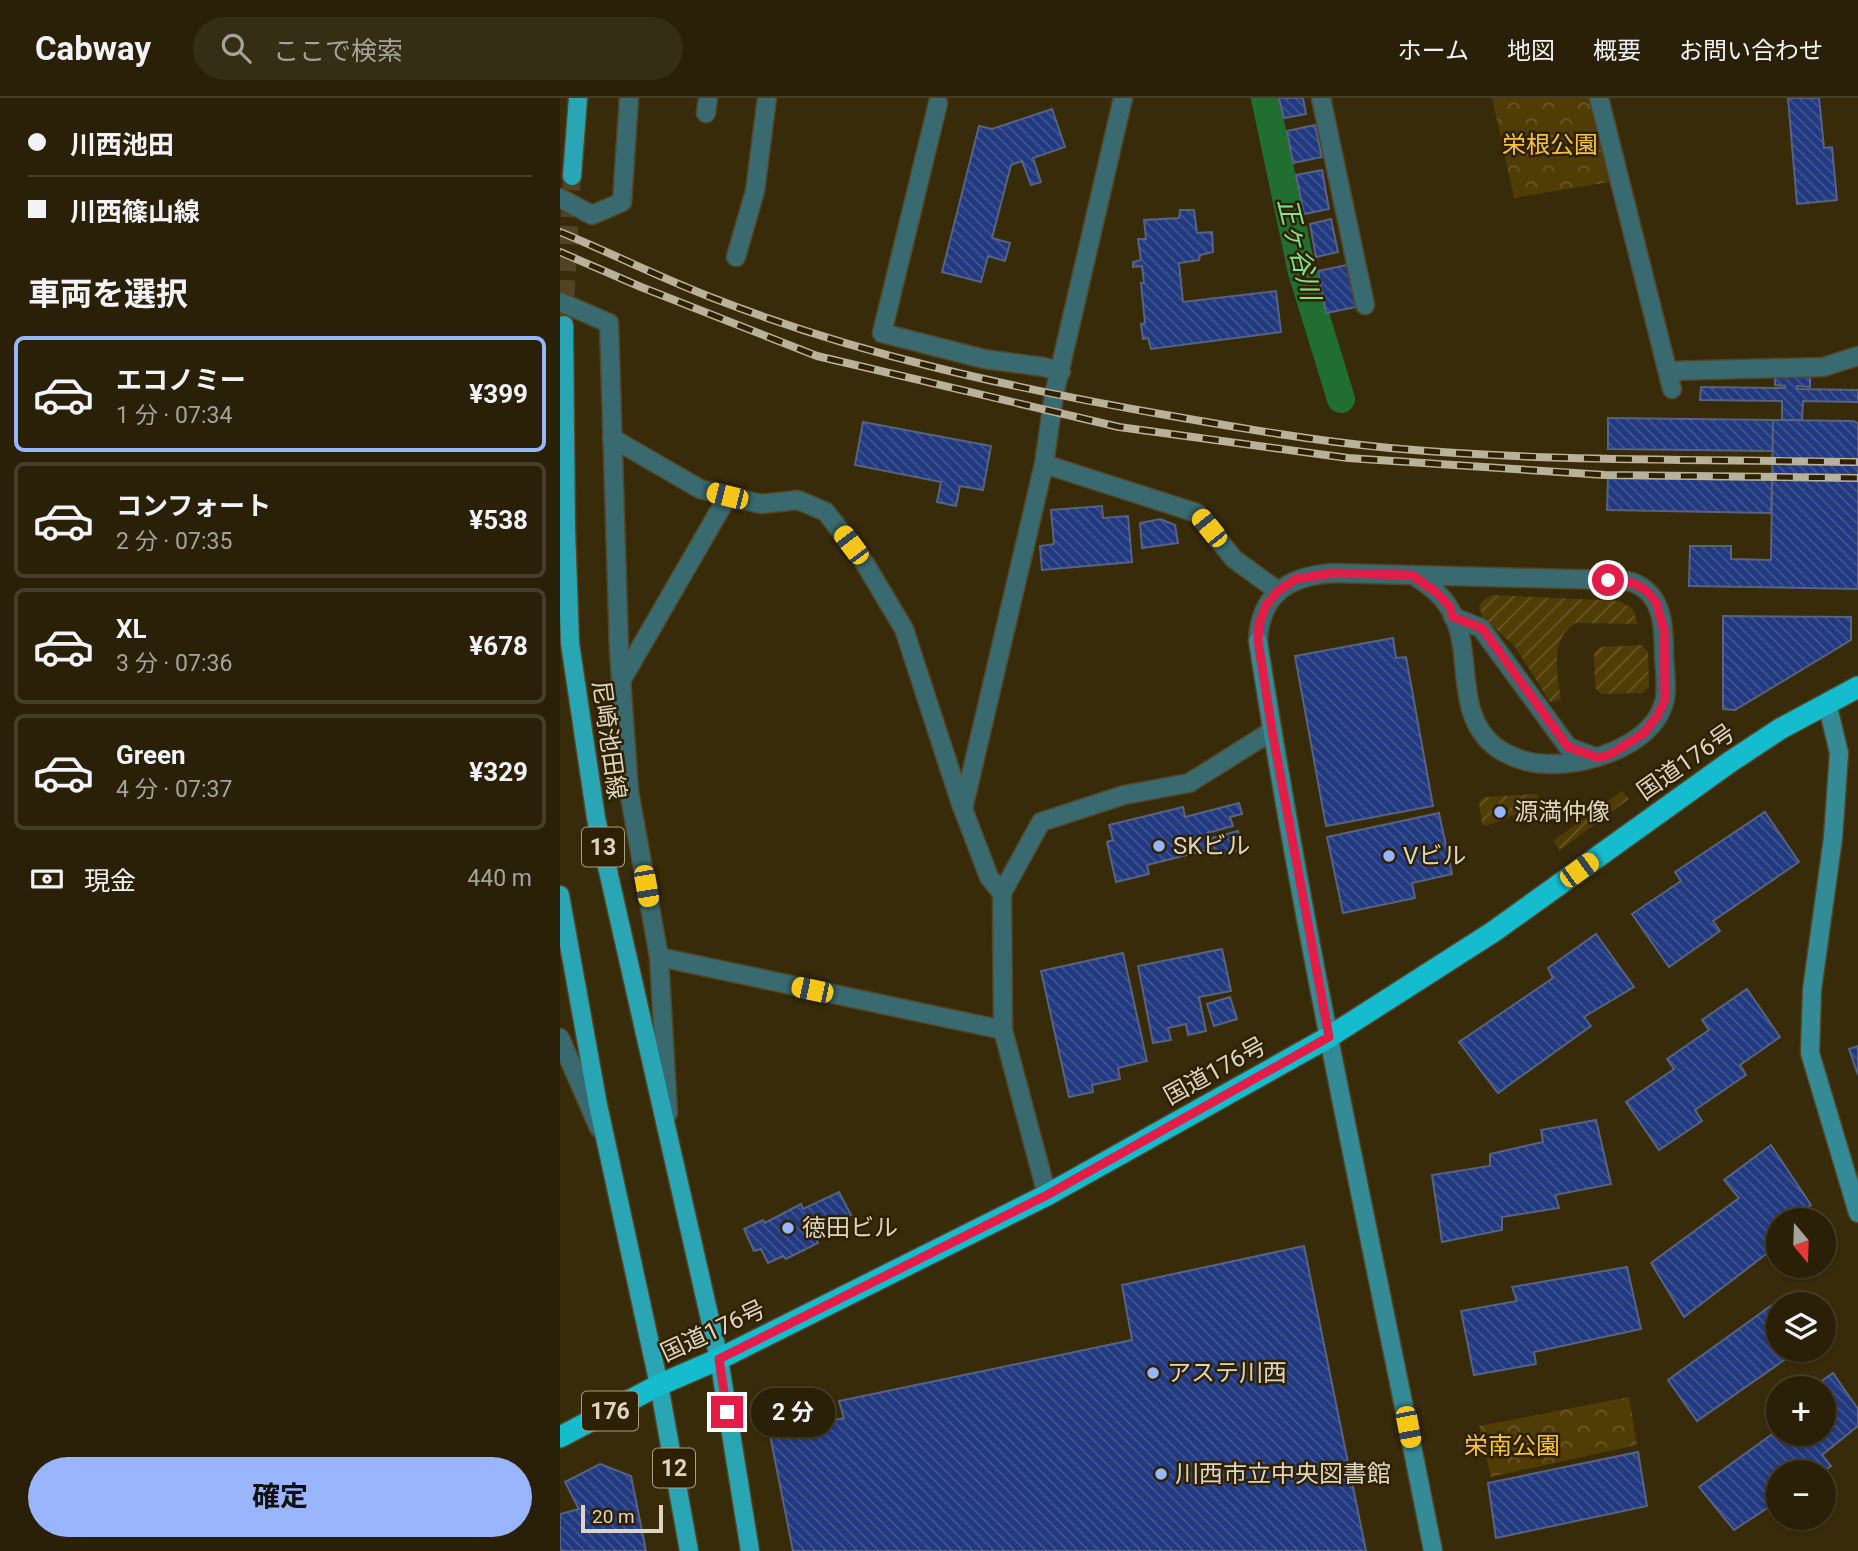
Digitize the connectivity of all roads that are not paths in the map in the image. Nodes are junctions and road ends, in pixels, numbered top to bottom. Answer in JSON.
{"nodes":[{"id":1,"x":578,"y":98,"type":"edge"},
{"id":2,"x":629,"y":98,"type":"edge"},
{"id":3,"x":767,"y":98,"type":"edge"},
{"id":4,"x":1124,"y":98,"type":"edge"},
{"id":5,"x":1321,"y":98,"type":"edge"},
{"id":6,"x":1599,"y":98,"type":"edge"},
{"id":7,"x":938,"y":103,"type":"dead end"},
{"id":8,"x":572,"y":176,"type":"tunnel mouth"},
{"id":9,"x":560,"y":198,"type":"edge"},
{"id":10,"x":736,"y":257,"type":"dead end"},
{"id":11,"x":560,"y":302,"type":"edge"},
{"id":12,"x":1365,"y":305,"type":"dead end"},
{"id":13,"x":564,"y":325,"type":"dead end"},
{"id":14,"x":1858,"y":356,"type":"edge"},
{"id":15,"x":1668,"y":371,"type":"junction"},
{"id":16,"x":1061,"y":372,"type":"junction"},
{"id":17,"x":1672,"y":389,"type":"dead end"},
{"id":18,"x":612,"y":438,"type":"junction"},
{"id":19,"x":1044,"y":464,"type":"junction"},
{"id":20,"x":727,"y":496,"type":"junction"},
{"id":21,"x":1412,"y":575,"type":"junction"},
{"id":22,"x":1278,"y":591,"type":"junction"},
{"id":23,"x":1453,"y":617,"type":"junction"},
{"id":24,"x":621,"y":681,"type":"junction"},
{"id":25,"x":1858,"y":687,"type":"edge"},
{"id":26,"x":1827,"y":703,"type":"junction"},
{"id":27,"x":1272,"y":731,"type":"junction"},
{"id":28,"x":1599,"y":758,"type":"junction"},
{"id":29,"x":962,"y":808,"type":"junction"},
{"id":30,"x":1002,"y":893,"type":"junction"},
{"id":31,"x":560,"y":895,"type":"edge"},
{"id":32,"x":659,"y":957,"type":"junction"},
{"id":33,"x":1003,"y":1030,"type":"junction"},
{"id":34,"x":1329,"y":1037,"type":"junction"},
{"id":35,"x":560,"y":1038,"type":"edge"},
{"id":36,"x":670,"y":1137,"type":"junction"},
{"id":37,"x":606,"y":1144,"type":"junction"},
{"id":38,"x":1047,"y":1195,"type":"junction"},
{"id":39,"x":1858,"y":1213,"type":"edge"},
{"id":40,"x":719,"y":1359,"type":"junction"},
{"id":41,"x":659,"y":1385,"type":"junction"},
{"id":42,"x":560,"y":1437,"type":"edge"},
{"id":43,"x":689,"y":1551,"type":"edge"},
{"id":44,"x":750,"y":1551,"type":"edge"},
{"id":45,"x":1433,"y":1551,"type":"edge"}],
"edges":[{"from":1,"to":8,"type":"main road"},
{"from":2,"to":9,"type":"street"},
{"from":3,"to":10,"type":"street"},
{"from":4,"to":16,"type":"street"},
{"from":5,"to":12,"type":"street"},
{"from":6,"to":15,"type":"street"},
{"from":7,"to":16,"type":"street"},
{"from":11,"to":18,"type":"street"},
{"from":13,"to":36,"type":"main road","name":"尼崎池田線","number":"13"},
{"from":14,"to":15,"type":"street"},
{"from":15,"to":17,"type":"street"},
{"from":16,"to":19,"type":"street"},
{"from":18,"to":20,"type":"street"},
{"from":18,"to":24,"type":"street"},
{"from":19,"to":22,"type":"street"},
{"from":19,"to":29,"type":"street"},
{"from":20,"to":24,"type":"street"},
{"from":20,"to":29,"type":"street"},
{"from":21,"to":22,"type":"street"},
{"from":21,"to":23,"type":"street"},
{"from":21,"to":28,"type":"street"},
{"from":22,"to":27,"type":"street"},
{"from":23,"to":28,"type":"street"},
{"from":23,"to":28,"type":"street"},
{"from":24,"to":32,"type":"street"},
{"from":25,"to":26,"type":"highway","name":"国道176号","number":"176"},
{"from":26,"to":34,"type":"highway","name":"国道176号","number":"176"},
{"from":26,"to":39,"type":"street"},
{"from":27,"to":30,"type":"street"},
{"from":27,"to":34,"type":"street"},
{"from":29,"to":30,"type":"street"},
{"from":30,"to":33,"type":"street"},
{"from":31,"to":37,"type":"main road","number":"13"},
{"from":32,"to":33,"type":"street"},
{"from":32,"to":36,"type":"street"},
{"from":33,"to":38,"type":"street"},
{"from":34,"to":38,"type":"highway","name":"国道176号","number":"176"},
{"from":34,"to":45,"type":"street"},
{"from":35,"to":37,"type":"street"},
{"from":36,"to":40,"type":"main road","name":"尼崎池田線","number":"13"},
{"from":37,"to":41,"type":"main road","number":"13"},
{"from":38,"to":40,"type":"highway","name":"国道176号","number":"176"},
{"from":40,"to":41,"type":"highway","name":"国道176号","number":"176"},
{"from":40,"to":44,"type":"main road","name":"尼崎池田線"},
{"from":41,"to":42,"type":"highway","name":"国道176号","number":"176"},
{"from":41,"to":43,"type":"main road","number":"12"}]}
